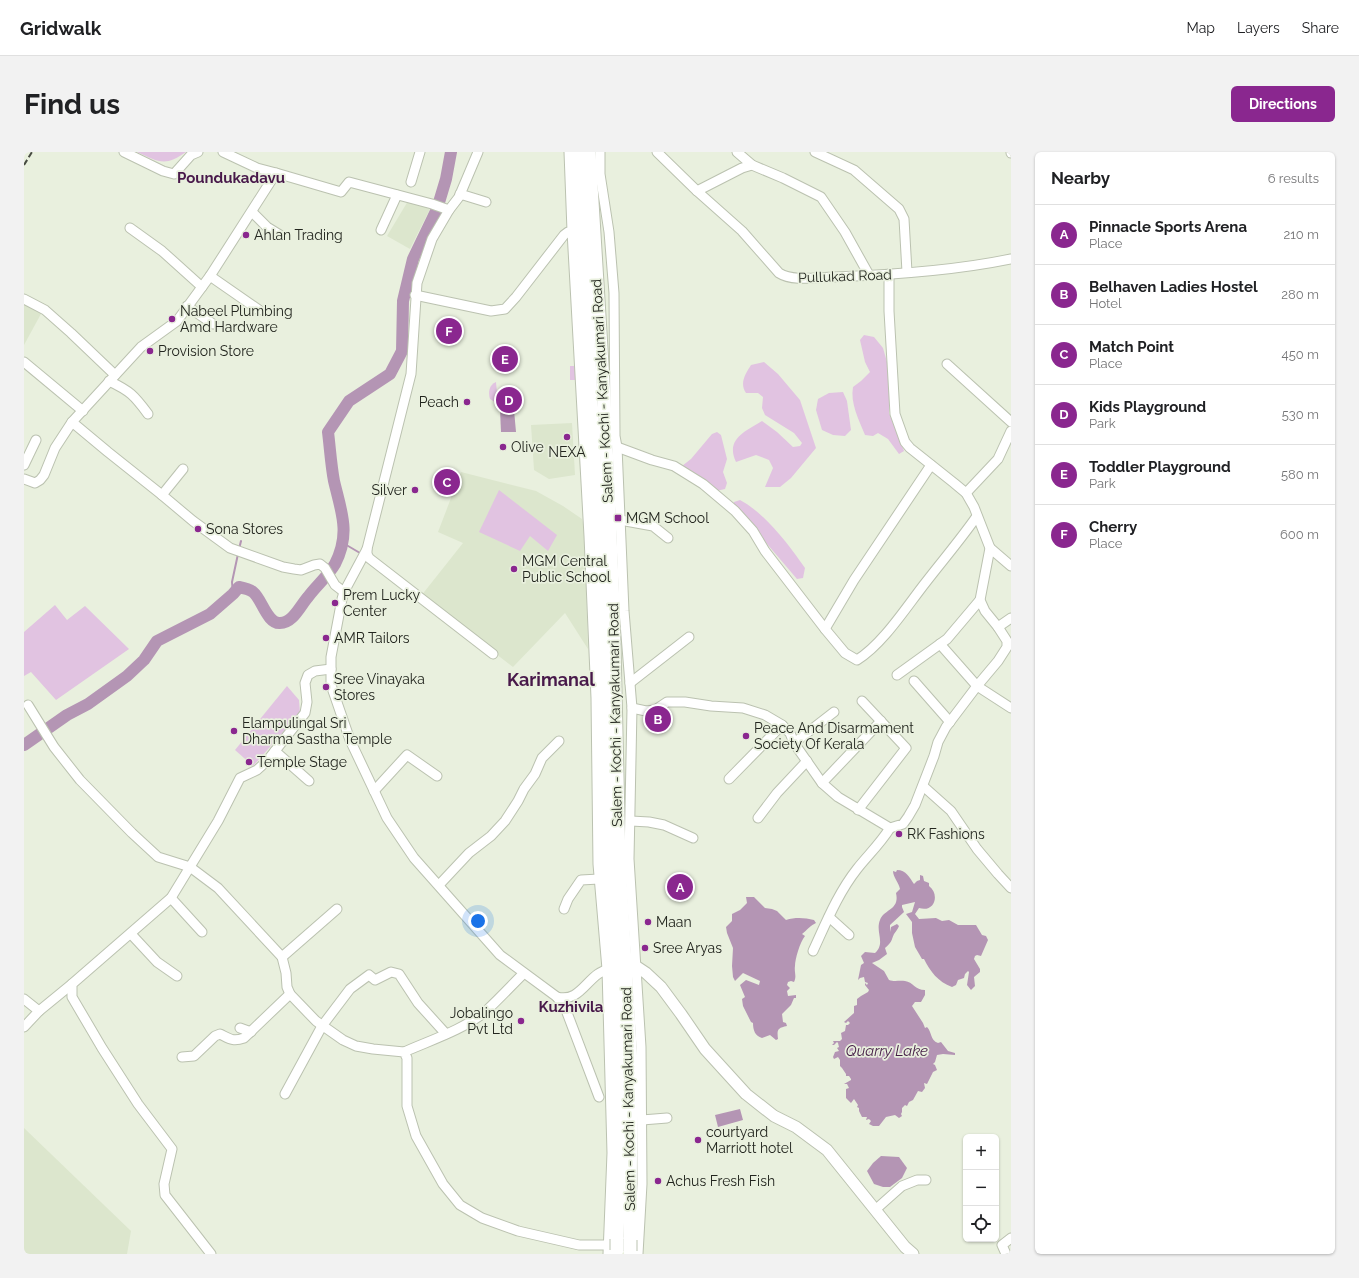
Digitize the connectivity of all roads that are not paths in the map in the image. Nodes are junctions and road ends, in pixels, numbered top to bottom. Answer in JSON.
{"nodes":[{"id":1,"x":124,"y":152,"type":"edge"},
{"id":2,"x":198,"y":152,"type":"edge"},
{"id":3,"x":222,"y":152,"type":"edge"},
{"id":4,"x":420,"y":152,"type":"edge"},
{"id":5,"x":478,"y":152,"type":"edge"},
{"id":6,"x":570,"y":152,"type":"edge"},
{"id":7,"x":578,"y":152,"type":"edge"},
{"id":8,"x":589,"y":152,"type":"edge"},
{"id":9,"x":600,"y":152,"type":"edge"},
{"id":10,"x":657,"y":152,"type":"edge"},
{"id":11,"x":737,"y":152,"type":"edge"},
{"id":12,"x":815,"y":152,"type":"edge"},
{"id":13,"x":752,"y":165,"type":"junction"},
{"id":14,"x":276,"y":173,"type":"junction"},
{"id":15,"x":412,"y":182,"type":"dead end"},
{"id":16,"x":697,"y":191,"type":"junction"},
{"id":17,"x":460,"y":194,"type":"junction"},
{"id":18,"x":397,"y":195,"type":"junction"},
{"id":19,"x":486,"y":202,"type":"dead end"},
{"id":20,"x":446,"y":209,"type":"junction"},
{"id":21,"x":252,"y":212,"type":"junction"},
{"id":22,"x":130,"y":228,"type":"dead end"},
{"id":23,"x":381,"y":230,"type":"dead end"},
{"id":24,"x":572,"y":231,"type":"junction"},
{"id":25,"x":280,"y":235,"type":"dead end"},
{"id":26,"x":1011,"y":259,"type":"edge"},
{"id":27,"x":907,"y":272,"type":"junction"},
{"id":28,"x":889,"y":274,"type":"junction"},
{"id":29,"x":869,"y":275,"type":"junction"},
{"id":30,"x":210,"y":276,"type":"junction"},
{"id":31,"x":202,"y":287,"type":"junction"},
{"id":32,"x":415,"y":295,"type":"junction"},
{"id":33,"x":24,"y":299,"type":"edge"},
{"id":34,"x":187,"y":306,"type":"junction"},
{"id":35,"x":259,"y":310,"type":"dead end"},
{"id":36,"x":213,"y":324,"type":"dead end"},
{"id":37,"x":24,"y":362,"type":"edge"},
{"id":38,"x":947,"y":364,"type":"dead end"},
{"id":39,"x":112,"y":378,"type":"junction"},
{"id":40,"x":83,"y":411,"type":"junction"},
{"id":41,"x":148,"y":414,"type":"dead end"},
{"id":42,"x":72,"y":422,"type":"junction"},
{"id":43,"x":1011,"y":422,"type":"edge"},
{"id":44,"x":1011,"y":431,"type":"edge"},
{"id":45,"x":36,"y":440,"type":"dead end"},
{"id":46,"x":617,"y":447,"type":"junction"},
{"id":47,"x":24,"y":465,"type":"edge"},
{"id":48,"x":931,"y":465,"type":"junction"},
{"id":49,"x":183,"y":469,"type":"dead end"},
{"id":50,"x":24,"y":479,"type":"edge"},
{"id":51,"x":966,"y":493,"type":"junction"},
{"id":52,"x":162,"y":495,"type":"junction"},
{"id":53,"x":977,"y":516,"type":"junction"},
{"id":54,"x":620,"y":520,"type":"junction"},
{"id":55,"x":668,"y":538,"type":"dead end"},
{"id":56,"x":990,"y":548,"type":"junction"},
{"id":57,"x":367,"y":549,"type":"junction"},
{"id":58,"x":1011,"y":566,"type":"edge"},
{"id":59,"x":344,"y":592,"type":"junction"},
{"id":60,"x":980,"y":600,"type":"junction"},
{"id":61,"x":1011,"y":618,"type":"edge"},
{"id":62,"x":998,"y":627,"type":"junction"},
{"id":63,"x":825,"y":629,"type":"junction"},
{"id":64,"x":689,"y":636,"type":"dead end"},
{"id":65,"x":1009,"y":640,"type":"edge"},
{"id":66,"x":940,"y":644,"type":"junction"},
{"id":67,"x":493,"y":654,"type":"dead end"},
{"id":68,"x":331,"y":669,"type":"junction"},
{"id":69,"x":897,"y":675,"type":"dead end"},
{"id":70,"x":914,"y":681,"type":"dead end"},
{"id":71,"x":630,"y":683,"type":"junction"},
{"id":72,"x":977,"y":686,"type":"junction"},
{"id":73,"x":862,"y":701,"type":"dead end"},
{"id":74,"x":28,"y":705,"type":"dead end"},
{"id":75,"x":632,"y":708,"type":"junction"},
{"id":76,"x":1011,"y":708,"type":"edge"},
{"id":77,"x":834,"y":712,"type":"dead end"},
{"id":78,"x":881,"y":722,"type":"junction"},
{"id":79,"x":950,"y":722,"type":"junction"},
{"id":80,"x":782,"y":725,"type":"junction"},
{"id":81,"x":559,"y":741,"type":"dead end"},
{"id":82,"x":794,"y":744,"type":"junction"},
{"id":83,"x":275,"y":751,"type":"junction"},
{"id":84,"x":806,"y":761,"type":"junction"},
{"id":85,"x":437,"y":776,"type":"dead end"},
{"id":86,"x":729,"y":779,"type":"dead end"},
{"id":87,"x":309,"y":781,"type":"dead end"},
{"id":88,"x":822,"y":783,"type":"junction"},
{"id":89,"x":923,"y":786,"type":"junction"},
{"id":90,"x":374,"y":791,"type":"junction"},
{"id":91,"x":858,"y":810,"type":"junction"},
{"id":92,"x":758,"y":818,"type":"dead end"},
{"id":93,"x":630,"y":820,"type":"junction"},
{"id":94,"x":890,"y":828,"type":"junction"},
{"id":95,"x":693,"y":838,"type":"dead end"},
{"id":96,"x":190,"y":867,"type":"junction"},
{"id":97,"x":599,"y":879,"type":"junction"},
{"id":98,"x":439,"y":885,"type":"junction"},
{"id":99,"x":1011,"y":888,"type":"edge"},
{"id":100,"x":171,"y":898,"type":"junction"},
{"id":101,"x":337,"y":909,"type":"dead end"},
{"id":102,"x":564,"y":909,"type":"dead end"},
{"id":103,"x":829,"y":917,"type":"junction"},
{"id":104,"x":202,"y":932,"type":"dead end"},
{"id":105,"x":131,"y":934,"type":"junction"},
{"id":106,"x":849,"y":935,"type":"dead end"},
{"id":107,"x":813,"y":951,"type":"dead end"},
{"id":108,"x":282,"y":957,"type":"junction"},
{"id":109,"x":621,"y":966,"type":"junction"},
{"id":110,"x":523,"y":974,"type":"junction"},
{"id":111,"x":177,"y":976,"type":"dead end"},
{"id":112,"x":72,"y":984,"type":"junction"},
{"id":113,"x":290,"y":994,"type":"junction"},
{"id":114,"x":556,"y":998,"type":"junction"},
{"id":115,"x":24,"y":999,"type":"edge"},
{"id":116,"x":39,"y":1010,"type":"junction"},
{"id":117,"x":322,"y":1026,"type":"junction"},
{"id":118,"x":24,"y":1027,"type":"edge"},
{"id":119,"x":240,"y":1028,"type":"dead end"},
{"id":120,"x":251,"y":1032,"type":"junction"},
{"id":121,"x":446,"y":1034,"type":"junction"},
{"id":122,"x":404,"y":1052,"type":"junction"},
{"id":123,"x":182,"y":1058,"type":"dead end"},
{"id":124,"x":285,"y":1094,"type":"dead end"},
{"id":125,"x":599,"y":1097,"type":"dead end"},
{"id":126,"x":666,"y":1118,"type":"dead end"},
{"id":127,"x":642,"y":1120,"type":"junction"},
{"id":128,"x":926,"y":1180,"type":"dead end"},
{"id":129,"x":875,"y":1210,"type":"junction"},
{"id":130,"x":1011,"y":1238,"type":"edge"},
{"id":131,"x":623,"y":1249,"type":"edge"},
{"id":132,"x":211,"y":1254,"type":"edge"},
{"id":133,"x":913,"y":1254,"type":"edge"},
{"id":134,"x":1006,"y":1254,"type":"edge"}],
"edges":[{"from":1,"to":2,"type":"street"},
{"from":3,"to":14,"type":"street"},
{"from":4,"to":15,"type":"street"},
{"from":5,"to":17,"type":"street"},
{"from":6,"to":24,"type":"street"},
{"from":7,"to":109,"type":"highway","name":"Salem - Kochi - Kanyakumari Road"},
{"from":8,"to":109,"type":"highway","name":"Salem - Kochi - Kanyakumari Road"},
{"from":9,"to":46,"type":"street"},
{"from":10,"to":16,"type":"street","name":"Pullukad Road"},
{"from":11,"to":13,"type":"street"},
{"from":12,"to":27,"type":"street"},
{"from":13,"to":16,"type":"street"},
{"from":13,"to":29,"type":"street"},
{"from":14,"to":18,"type":"street"},
{"from":14,"to":21,"type":"street"},
{"from":16,"to":29,"type":"street","name":"Pullukad Road"},
{"from":17,"to":19,"type":"street"},
{"from":17,"to":20,"type":"street"},
{"from":18,"to":20,"type":"street"},
{"from":18,"to":23,"type":"street"},
{"from":20,"to":32,"type":"street"},
{"from":21,"to":25,"type":"street"},
{"from":21,"to":30,"type":"street"},
{"from":22,"to":31,"type":"street"},
{"from":24,"to":32,"type":"street"},
{"from":24,"to":97,"type":"street"},
{"from":26,"to":27,"type":"street","name":"Pullukad Road"},
{"from":27,"to":28,"type":"street","name":"Pullukad Road"},
{"from":28,"to":29,"type":"street","name":"Pullukad Road"},
{"from":28,"to":48,"type":"street"},
{"from":30,"to":31,"type":"street"},
{"from":30,"to":35,"type":"street"},
{"from":31,"to":34,"type":"street"},
{"from":32,"to":57,"type":"street"},
{"from":33,"to":39,"type":"street"},
{"from":34,"to":36,"type":"street"},
{"from":34,"to":39,"type":"street"},
{"from":37,"to":40,"type":"street"},
{"from":38,"to":43,"type":"street"},
{"from":39,"to":40,"type":"street"},
{"from":39,"to":41,"type":"street"},
{"from":40,"to":42,"type":"street"},
{"from":42,"to":50,"type":"street"},
{"from":42,"to":52,"type":"street"},
{"from":44,"to":51,"type":"street"},
{"from":45,"to":47,"type":"street"},
{"from":46,"to":54,"type":"street"},
{"from":46,"to":63,"type":"street"},
{"from":48,"to":51,"type":"street"},
{"from":48,"to":63,"type":"street"},
{"from":49,"to":52,"type":"street"},
{"from":51,"to":53,"type":"street"},
{"from":52,"to":59,"type":"street"},
{"from":53,"to":56,"type":"street"},
{"from":53,"to":63,"type":"street"},
{"from":54,"to":55,"type":"street"},
{"from":54,"to":71,"type":"street"},
{"from":56,"to":58,"type":"street"},
{"from":56,"to":60,"type":"street"},
{"from":57,"to":59,"type":"street"},
{"from":57,"to":67,"type":"street"},
{"from":59,"to":68,"type":"street"},
{"from":60,"to":62,"type":"street"},
{"from":60,"to":66,"type":"street"},
{"from":61,"to":62,"type":"street"},
{"from":62,"to":65,"type":"street"},
{"from":64,"to":71,"type":"street"},
{"from":65,"to":72,"type":"street"},
{"from":66,"to":69,"type":"street"},
{"from":66,"to":72,"type":"street"},
{"from":68,"to":83,"type":"street"},
{"from":68,"to":90,"type":"street"},
{"from":70,"to":79,"type":"street"},
{"from":71,"to":75,"type":"street"},
{"from":72,"to":76,"type":"street"},
{"from":72,"to":79,"type":"street"},
{"from":73,"to":78,"type":"street"},
{"from":74,"to":96,"type":"street"},
{"from":75,"to":80,"type":"street"},
{"from":75,"to":93,"type":"street"},
{"from":77,"to":82,"type":"street"},
{"from":78,"to":88,"type":"street"},
{"from":78,"to":91,"type":"street"},
{"from":79,"to":89,"type":"street"},
{"from":80,"to":82,"type":"street"},
{"from":80,"to":86,"type":"street"},
{"from":81,"to":98,"type":"street"},
{"from":82,"to":84,"type":"street"},
{"from":83,"to":87,"type":"street"},
{"from":83,"to":96,"type":"street"},
{"from":84,"to":88,"type":"street"},
{"from":84,"to":92,"type":"street"},
{"from":85,"to":90,"type":"street"},
{"from":88,"to":91,"type":"street"},
{"from":89,"to":94,"type":"street"},
{"from":89,"to":99,"type":"street"},
{"from":90,"to":98,"type":"street"},
{"from":91,"to":94,"type":"street"},
{"from":93,"to":95,"type":"street"},
{"from":93,"to":109,"type":"street"},
{"from":94,"to":103,"type":"street"},
{"from":96,"to":100,"type":"street"},
{"from":96,"to":108,"type":"street"},
{"from":97,"to":102,"type":"street"},
{"from":97,"to":109,"type":"street"},
{"from":98,"to":110,"type":"street"},
{"from":100,"to":104,"type":"street"},
{"from":100,"to":105,"type":"street"},
{"from":101,"to":108,"type":"street"},
{"from":103,"to":106,"type":"street"},
{"from":103,"to":107,"type":"street"},
{"from":105,"to":111,"type":"street"},
{"from":105,"to":112,"type":"street"},
{"from":108,"to":113,"type":"street"},
{"from":109,"to":114,"type":"street"},
{"from":109,"to":127,"type":"street"},
{"from":109,"to":129,"type":"main road"},
{"from":109,"to":131,"type":"highway","name":"Salem - Kochi - Kanyakumari Road"},
{"from":109,"to":131,"type":"street"},
{"from":110,"to":114,"type":"street"},
{"from":110,"to":121,"type":"street"},
{"from":112,"to":116,"type":"street"},
{"from":112,"to":132,"type":"street"},
{"from":113,"to":117,"type":"street"},
{"from":113,"to":120,"type":"street"},
{"from":114,"to":125,"type":"street"},
{"from":115,"to":116,"type":"street"},
{"from":116,"to":118,"type":"street"},
{"from":117,"to":121,"type":"street"},
{"from":117,"to":122,"type":"street"},
{"from":117,"to":124,"type":"street"},
{"from":119,"to":120,"type":"street"},
{"from":120,"to":123,"type":"street"},
{"from":121,"to":122,"type":"street"},
{"from":122,"to":131,"type":"street"},
{"from":126,"to":127,"type":"street"},
{"from":127,"to":131,"type":"street"},
{"from":128,"to":129,"type":"street"},
{"from":129,"to":133,"type":"main road"},
{"from":130,"to":134,"type":"street"}]}
